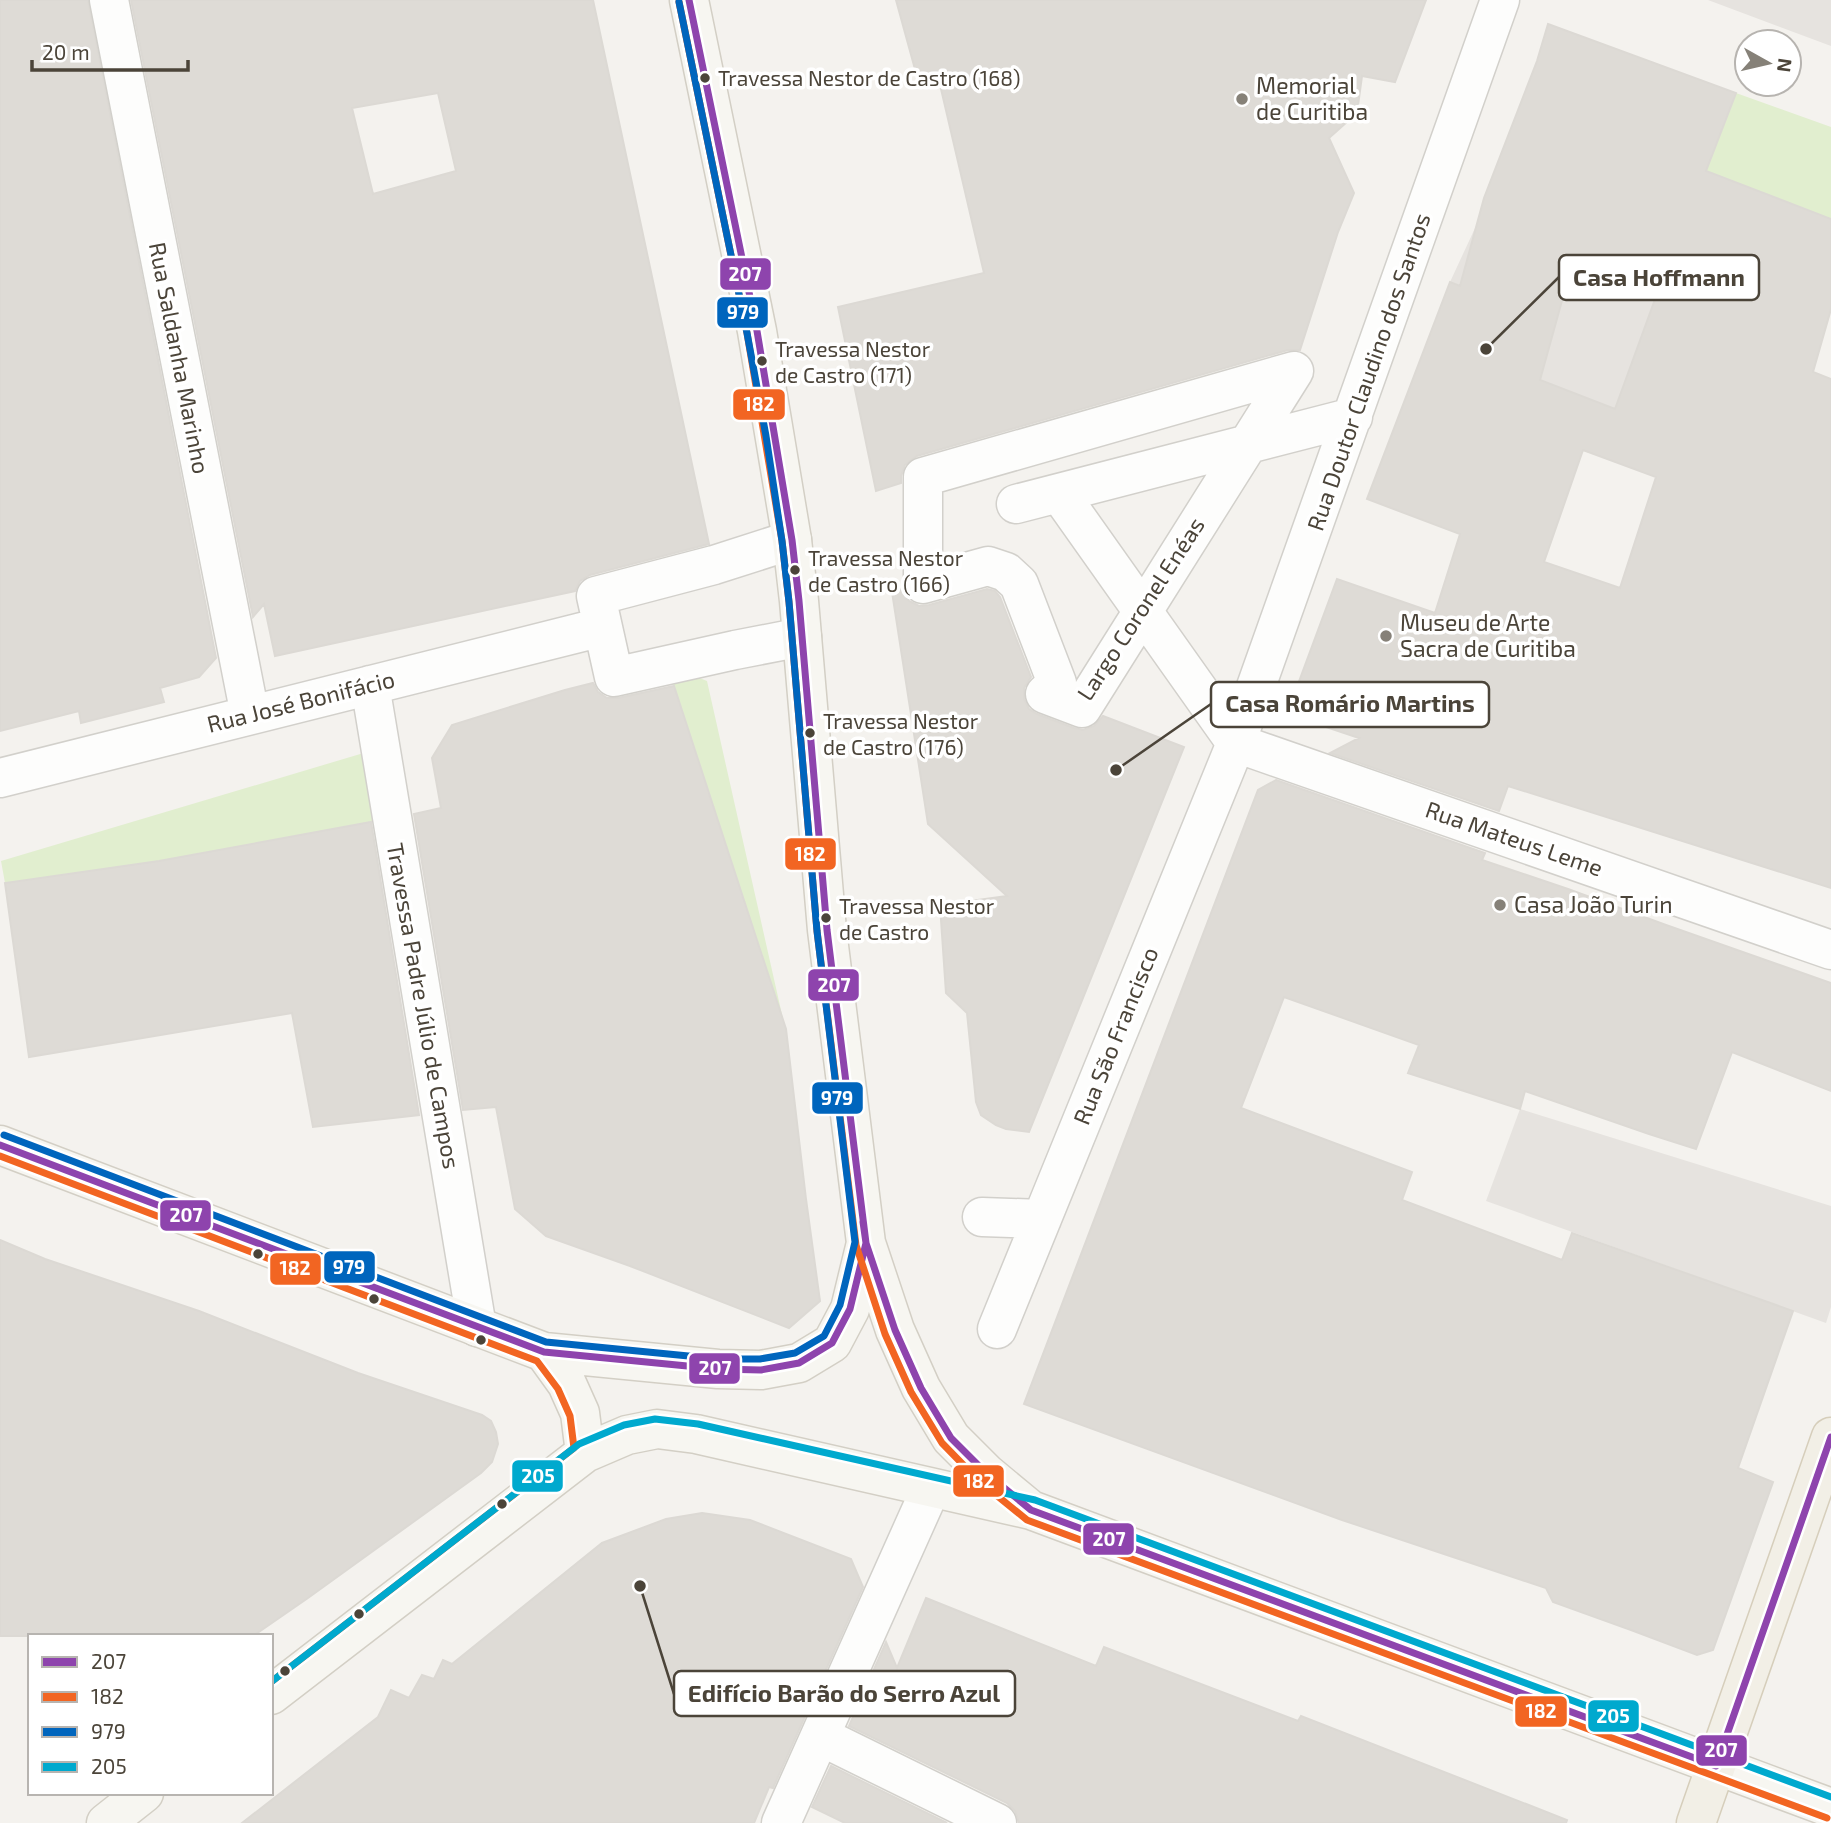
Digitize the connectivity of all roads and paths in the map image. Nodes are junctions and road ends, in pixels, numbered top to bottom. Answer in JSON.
{"nodes":[{"id":1,"x":109,"y":0,"type":"edge"},
{"id":2,"x":689,"y":0,"type":"edge"},
{"id":3,"x":1500,"y":0,"type":"edge"},
{"id":4,"x":1294,"y":371,"type":"joint"},
{"id":5,"x":1353,"y":417,"type":"junction"},
{"id":6,"x":1059,"y":493,"type":"junction"},
{"id":7,"x":1016,"y":504,"type":"dead end"},
{"id":8,"x":792,"y":540,"type":"junction"},
{"id":9,"x":603,"y":626,"type":"junction"},
{"id":10,"x":802,"y":637,"type":"junction"},
{"id":11,"x":370,"y":685,"type":"junction"},
{"id":12,"x":250,"y":715,"type":"junction"},
{"id":13,"x":1236,"y":743,"type":"junction"},
{"id":14,"x":0,"y":778,"type":"edge"},
{"id":15,"x":1831,"y":950,"type":"edge"},
{"id":16,"x":0,"y":1145,"type":"edge"},
{"id":17,"x":982,"y":1217,"type":"dead end"},
{"id":18,"x":1042,"y":1219,"type":"junction"},
{"id":19,"x":866,"y":1243,"type":"junction"},
{"id":20,"x":477,"y":1327,"type":"junction"},
{"id":21,"x":996,"y":1329,"type":"dead end"},
{"id":22,"x":544,"y":1352,"type":"junction"},
{"id":23,"x":1831,"y":1437,"type":"edge"},
{"id":24,"x":585,"y":1453,"type":"junction"},
{"id":25,"x":931,"y":1488,"type":"junction"},
{"id":26,"x":1031,"y":1510,"type":"junction"},
{"id":27,"x":273,"y":1693,"type":"edge"},
{"id":28,"x":820,"y":1736,"type":"junction"},
{"id":29,"x":1716,"y":1766,"type":"junction"},
{"id":30,"x":140,"y":1795,"type":"edge"},
{"id":31,"x":1831,"y":1808,"type":"edge"},
{"id":32,"x":106,"y":1823,"type":"edge"},
{"id":33,"x":781,"y":1823,"type":"edge"},
{"id":34,"x":997,"y":1823,"type":"edge"},
{"id":35,"x":1696,"y":1823,"type":"edge"}],
"edges":[{"from":1,"to":12,"type":"street","name":"Rua Saldanha Marinho"},
{"from":2,"to":8,"type":"street"},
{"from":3,"to":5,"type":"street","name":"Rua Doutor Claudino dos Santos"},
{"from":4,"to":4,"type":"street","name":"Largo Coronel Enéas"},
{"from":5,"to":6,"type":"street"},
{"from":5,"to":13,"type":"street","name":"Rua Doutor Claudino dos Santos"},
{"from":6,"to":7,"type":"street"},
{"from":6,"to":13,"type":"street"},
{"from":8,"to":9,"type":"street"},
{"from":8,"to":10,"type":"street"},
{"from":9,"to":10,"type":"street"},
{"from":9,"to":11,"type":"street","name":"Rua José Bonifácio"},
{"from":10,"to":19,"type":"street"},
{"from":11,"to":12,"type":"street","name":"Rua José Bonifácio"},
{"from":11,"to":20,"type":"street","name":"Travessa Padre Júlio de Campos"},
{"from":12,"to":14,"type":"street","name":"Rua José Bonifácio"},
{"from":13,"to":15,"type":"street","name":"Rua Mateus Leme"},
{"from":13,"to":18,"type":"street","name":"Rua São Francisco"},
{"from":16,"to":20,"type":"street"},
{"from":17,"to":18,"type":"street"},
{"from":18,"to":21,"type":"street","name":"Rua São Francisco"},
{"from":19,"to":22,"type":"street"},
{"from":19,"to":26,"type":"street"},
{"from":20,"to":22,"type":"street"},
{"from":22,"to":24,"type":"street"},
{"from":23,"to":29,"type":"main road"},
{"from":24,"to":25,"type":"street"},
{"from":24,"to":27,"type":"street"},
{"from":25,"to":26,"type":"street"},
{"from":25,"to":28,"type":"street"},
{"from":26,"to":29,"type":"street"},
{"from":28,"to":33,"type":"street"},
{"from":28,"to":34,"type":"street"},
{"from":29,"to":31,"type":"street"},
{"from":29,"to":35,"type":"main road"},
{"from":30,"to":32,"type":"street"}]}
